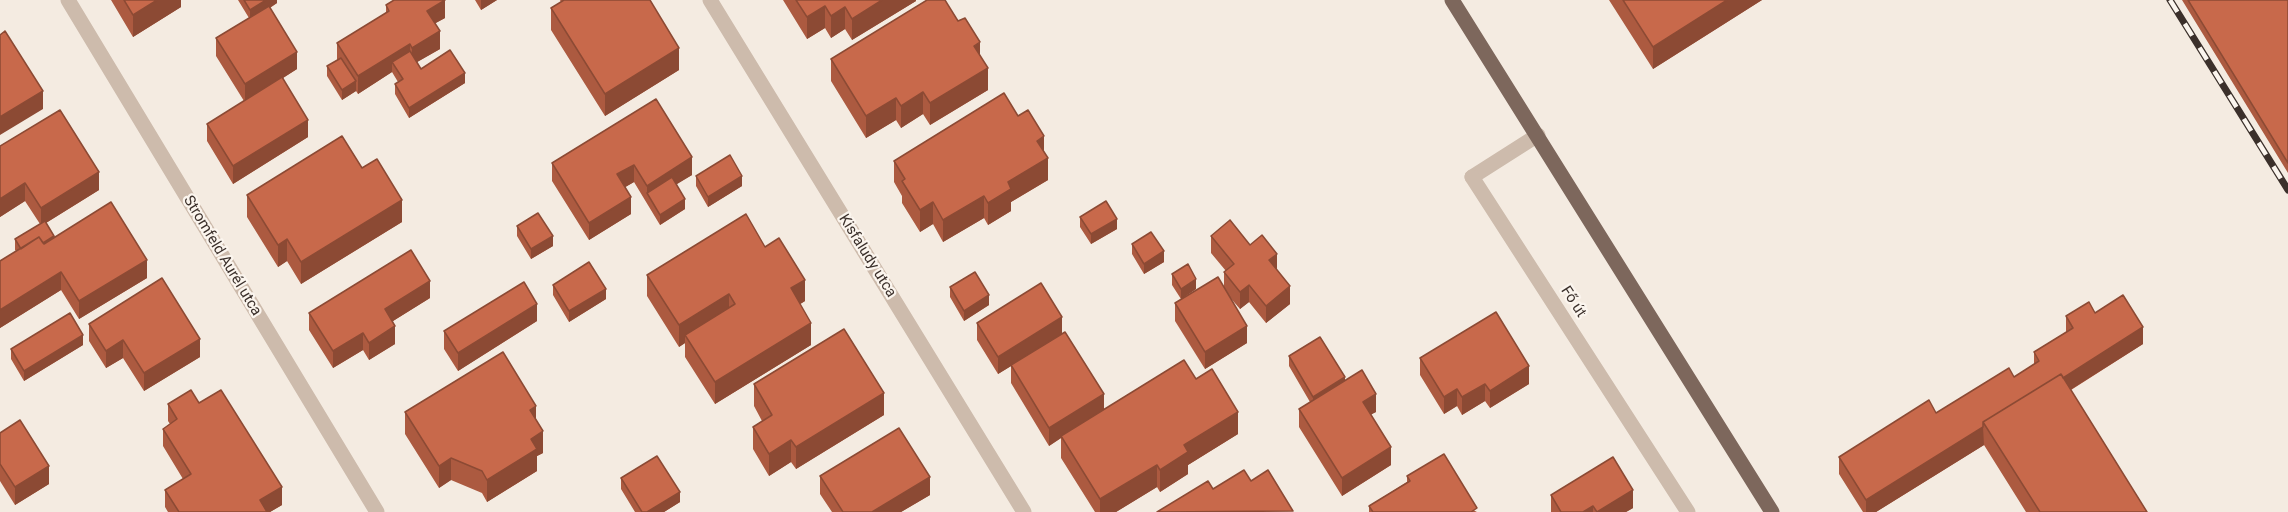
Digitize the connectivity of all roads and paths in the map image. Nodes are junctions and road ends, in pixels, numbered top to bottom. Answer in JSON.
{"nodes":[{"id":1,"x":68,"y":0,"type":"edge"},
{"id":2,"x":710,"y":0,"type":"edge"},
{"id":3,"x":1452,"y":0,"type":"edge"},
{"id":4,"x":1538,"y":135,"type":"junction"},
{"id":5,"x":377,"y":512,"type":"edge"},
{"id":6,"x":1024,"y":512,"type":"edge"},
{"id":7,"x":1688,"y":512,"type":"edge"},
{"id":8,"x":1772,"y":512,"type":"edge"}],
"edges":[{"from":1,"to":5,"type":"street","name":"Stromfeld Aurél utca"},
{"from":2,"to":6,"type":"street","name":"Kisfaludy utca"},
{"from":3,"to":4,"type":"main road"},
{"from":4,"to":7,"type":"street","name":"Fő út"},
{"from":4,"to":8,"type":"main road"}]}
